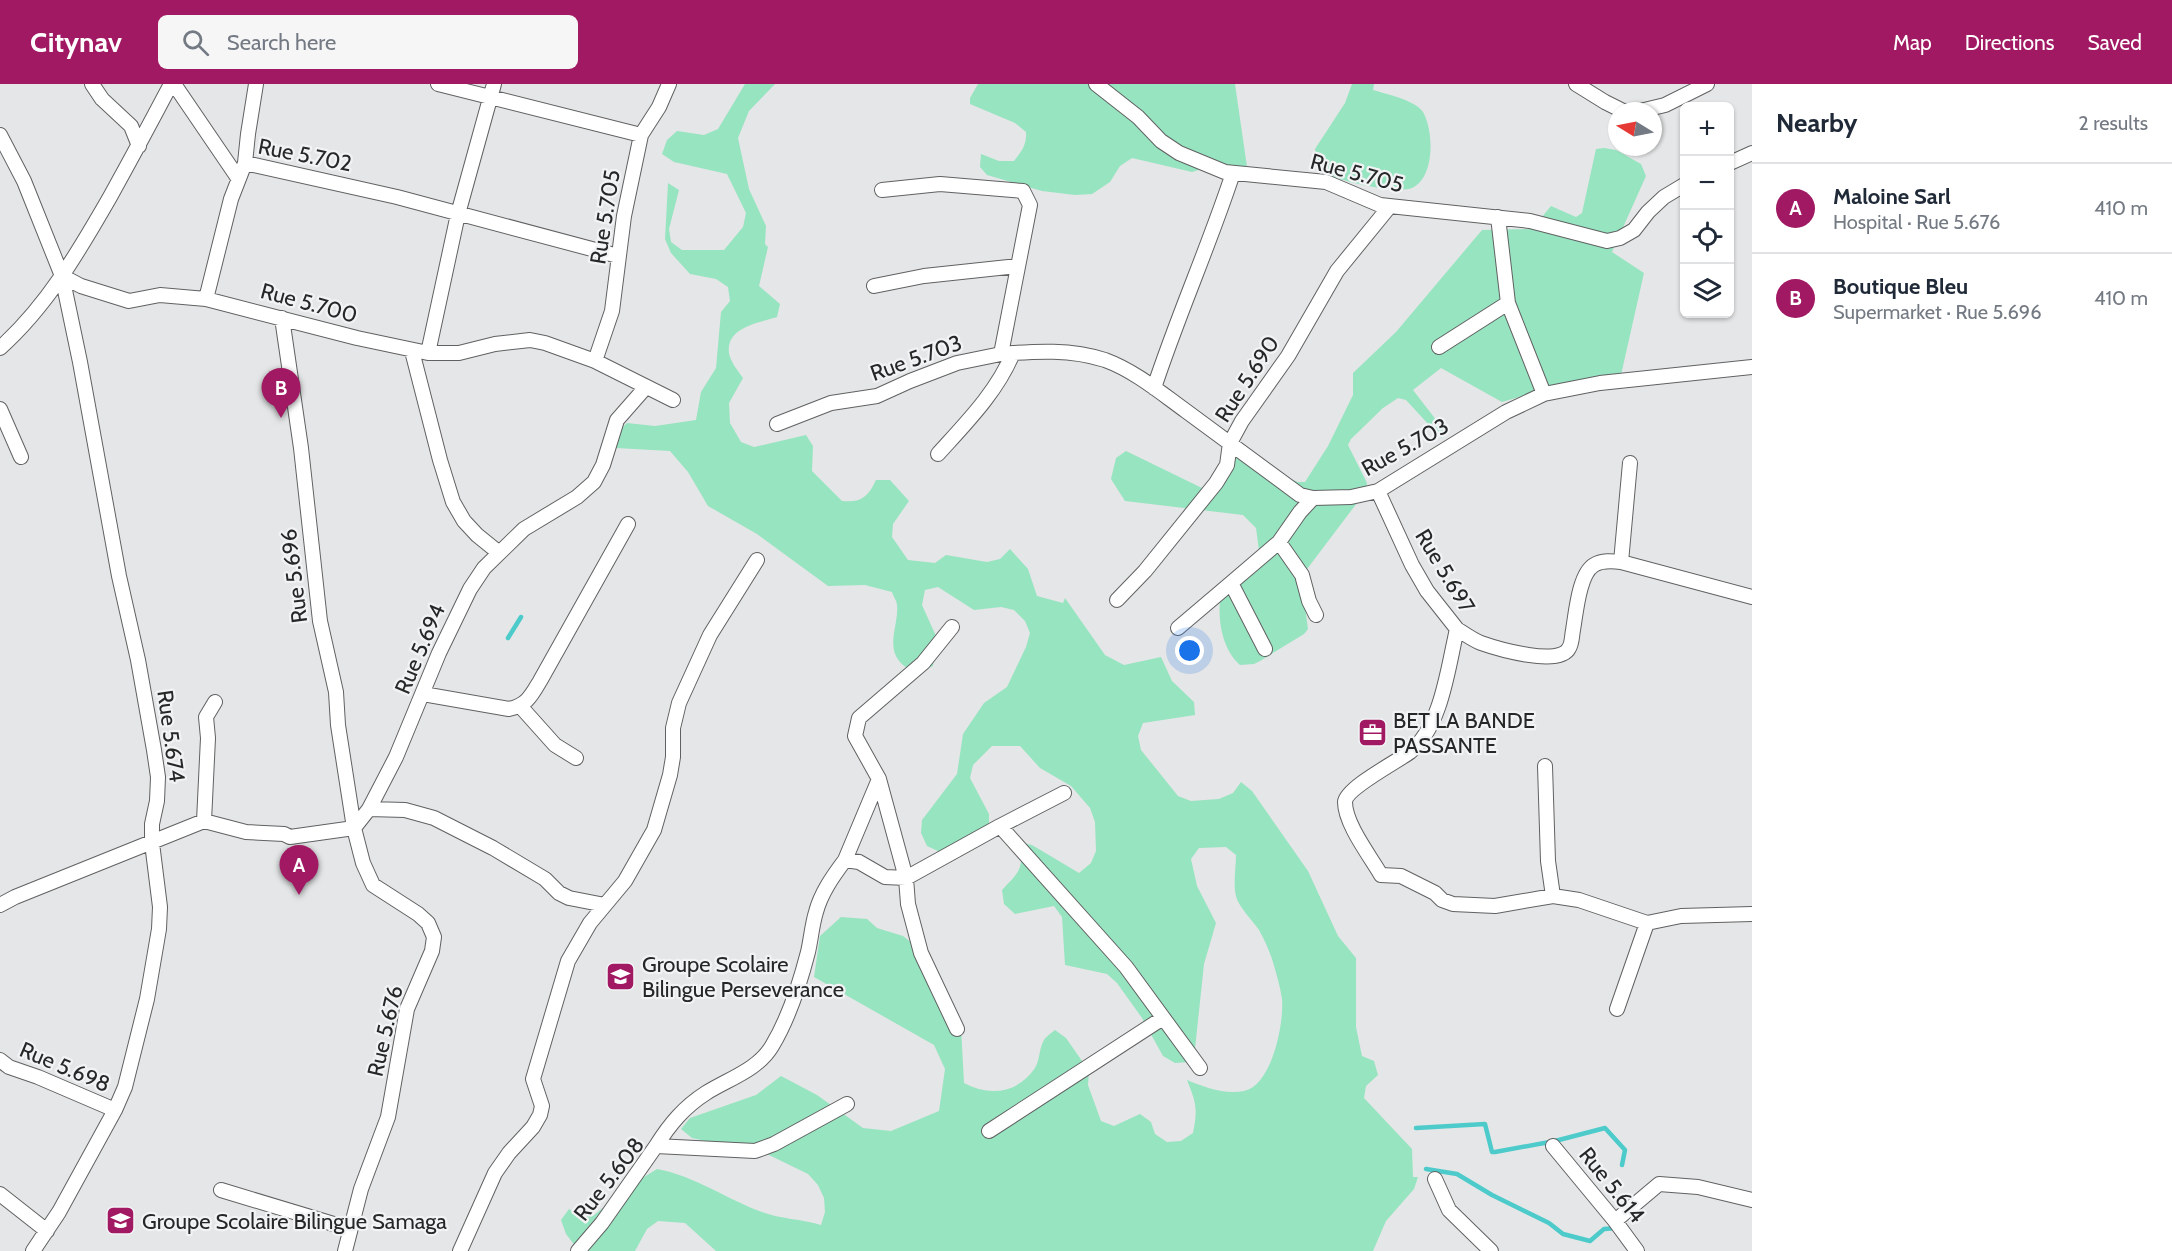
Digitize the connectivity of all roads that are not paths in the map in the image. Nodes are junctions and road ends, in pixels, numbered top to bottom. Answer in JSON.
{"nodes":[{"id":1,"x":92,"y":84,"type":"edge"},
{"id":2,"x":172,"y":84,"type":"edge"},
{"id":3,"x":256,"y":84,"type":"edge"},
{"id":4,"x":438,"y":84,"type":"edge"},
{"id":5,"x":669,"y":84,"type":"edge"},
{"id":6,"x":1096,"y":84,"type":"edge"},
{"id":7,"x":1576,"y":84,"type":"edge"},
{"id":8,"x":1707,"y":84,"type":"edge"},
{"id":9,"x":492,"y":90,"type":"edge"},
{"id":10,"x":1608,"y":104,"type":"edge"},
{"id":11,"x":1662,"y":106,"type":"edge"},
{"id":12,"x":0,"y":135,"type":"edge"},
{"id":13,"x":641,"y":135,"type":"junction"},
{"id":14,"x":139,"y":146,"type":"junction"},
{"id":15,"x":1752,"y":153,"type":"edge"},
{"id":16,"x":1734,"y":161,"type":"edge"},
{"id":17,"x":245,"y":163,"type":"junction"},
{"id":18,"x":1233,"y":173,"type":"junction"},
{"id":19,"x":238,"y":178,"type":"junction"},
{"id":20,"x":1680,"y":187,"type":"edge"},
{"id":21,"x":882,"y":190,"type":"dead end"},
{"id":22,"x":1390,"y":206,"type":"junction"},
{"id":23,"x":458,"y":214,"type":"junction"},
{"id":24,"x":1498,"y":218,"type":"junction"},
{"id":25,"x":618,"y":256,"type":"junction"},
{"id":26,"x":1018,"y":266,"type":"junction"},
{"id":27,"x":60,"y":278,"type":"junction"},
{"id":28,"x":874,"y":286,"type":"dead end"},
{"id":29,"x":206,"y":298,"type":"junction"},
{"id":30,"x":1508,"y":303,"type":"junction"},
{"id":31,"x":282,"y":318,"type":"junction"},
{"id":32,"x":1439,"y":347,"type":"dead end"},
{"id":33,"x":0,"y":348,"type":"edge"},
{"id":34,"x":412,"y":351,"type":"junction"},
{"id":35,"x":428,"y":353,"type":"junction"},
{"id":36,"x":1007,"y":354,"type":"junction"},
{"id":37,"x":595,"y":362,"type":"junction"},
{"id":38,"x":1752,"y":368,"type":"edge"},
{"id":39,"x":646,"y":387,"type":"junction"},
{"id":40,"x":1154,"y":388,"type":"junction"},
{"id":41,"x":1544,"y":394,"type":"junction"},
{"id":42,"x":673,"y":400,"type":"dead end"},
{"id":43,"x":0,"y":409,"type":"edge"},
{"id":44,"x":777,"y":424,"type":"dead end"},
{"id":45,"x":1230,"y":443,"type":"junction"},
{"id":46,"x":938,"y":454,"type":"dead end"},
{"id":47,"x":21,"y":457,"type":"dead end"},
{"id":48,"x":1630,"y":463,"type":"dead end"},
{"id":49,"x":1378,"y":491,"type":"junction"},
{"id":50,"x":1313,"y":498,"type":"junction"},
{"id":51,"x":628,"y":524,"type":"dead end"},
{"id":52,"x":1279,"y":542,"type":"junction"},
{"id":53,"x":498,"y":552,"type":"junction"},
{"id":54,"x":757,"y":560,"type":"dead end"},
{"id":55,"x":1621,"y":562,"type":"junction"},
{"id":56,"x":1231,"y":583,"type":"junction"},
{"id":57,"x":1752,"y":597,"type":"edge"},
{"id":58,"x":1117,"y":600,"type":"dead end"},
{"id":59,"x":1316,"y":615,"type":"dead end"},
{"id":60,"x":952,"y":627,"type":"dead end"},
{"id":61,"x":1178,"y":628,"type":"dead end"},
{"id":62,"x":1457,"y":629,"type":"junction"},
{"id":63,"x":1265,"y":649,"type":"dead end"},
{"id":64,"x":423,"y":694,"type":"junction"},
{"id":65,"x":215,"y":702,"type":"dead end"},
{"id":66,"x":521,"y":707,"type":"junction"},
{"id":67,"x":576,"y":758,"type":"dead end"},
{"id":68,"x":1545,"y":766,"type":"dead end"},
{"id":69,"x":879,"y":779,"type":"junction"},
{"id":70,"x":1064,"y":793,"type":"dead end"},
{"id":71,"x":369,"y":809,"type":"junction"},
{"id":72,"x":204,"y":821,"type":"junction"},
{"id":73,"x":1000,"y":826,"type":"junction"},
{"id":74,"x":354,"y":828,"type":"junction"},
{"id":75,"x":152,"y":843,"type":"junction"},
{"id":76,"x":845,"y":860,"type":"junction"},
{"id":77,"x":906,"y":878,"type":"junction"},
{"id":78,"x":1552,"y":896,"type":"junction"},
{"id":79,"x":0,"y":905,"type":"edge"},
{"id":80,"x":605,"y":905,"type":"junction"},
{"id":81,"x":1752,"y":914,"type":"edge"},
{"id":82,"x":1647,"y":922,"type":"junction"},
{"id":83,"x":1617,"y":1009,"type":"dead end"},
{"id":84,"x":1163,"y":1018,"type":"junction"},
{"id":85,"x":957,"y":1029,"type":"dead end"},
{"id":86,"x":0,"y":1060,"type":"edge"},
{"id":87,"x":1200,"y":1068,"type":"dead end"},
{"id":88,"x":847,"y":1104,"type":"dead end"},
{"id":89,"x":115,"y":1110,"type":"junction"},
{"id":90,"x":989,"y":1131,"type":"dead end"},
{"id":91,"x":656,"y":1146,"type":"junction"},
{"id":92,"x":1553,"y":1146,"type":"dead end"},
{"id":93,"x":1435,"y":1179,"type":"dead end"},
{"id":94,"x":221,"y":1190,"type":"dead end"},
{"id":95,"x":0,"y":1194,"type":"edge"},
{"id":96,"x":1752,"y":1200,"type":"edge"},
{"id":97,"x":1615,"y":1221,"type":"junction"},
{"id":98,"x":350,"y":1229,"type":"junction"},
{"id":99,"x":47,"y":1231,"type":"junction"},
{"id":100,"x":33,"y":1251,"type":"edge"},
{"id":101,"x":345,"y":1251,"type":"edge"},
{"id":102,"x":460,"y":1251,"type":"edge"},
{"id":103,"x":578,"y":1251,"type":"edge"},
{"id":104,"x":1491,"y":1251,"type":"edge"},
{"id":105,"x":1637,"y":1251,"type":"edge"}],
"edges":[{"from":1,"to":14,"type":"street"},
{"from":2,"to":14,"type":"street"},
{"from":2,"to":19,"type":"street"},
{"from":3,"to":17,"type":"street"},
{"from":4,"to":9,"type":"street"},
{"from":5,"to":13,"type":"street","name":"Rue 5.705"},
{"from":6,"to":18,"type":"street","name":"Rue 5.705"},
{"from":7,"to":10,"type":"street"},
{"from":8,"to":11,"type":"street"},
{"from":9,"to":13,"type":"street"},
{"from":9,"to":23,"type":"street"},
{"from":12,"to":27,"type":"street"},
{"from":13,"to":25,"type":"street","name":"Rue 5.705"},
{"from":14,"to":27,"type":"street"},
{"from":15,"to":16,"type":"street"},
{"from":17,"to":19,"type":"street","name":"Rue 5.702"},
{"from":17,"to":23,"type":"street","name":"Rue 5.702"},
{"from":18,"to":22,"type":"street","name":"Rue 5.705"},
{"from":18,"to":40,"type":"street"},
{"from":19,"to":29,"type":"street","name":"Rue 5.702"},
{"from":20,"to":24,"type":"street","name":"Rue 5.705"},
{"from":21,"to":26,"type":"street"},
{"from":22,"to":24,"type":"street","name":"Rue 5.705"},
{"from":22,"to":45,"type":"street","name":"Rue 5.690"},
{"from":23,"to":25,"type":"street","name":"Rue 5.702"},
{"from":23,"to":35,"type":"street"},
{"from":24,"to":30,"type":"street"},
{"from":25,"to":37,"type":"street","name":"Rue 5.705"},
{"from":26,"to":28,"type":"street"},
{"from":26,"to":36,"type":"street"},
{"from":27,"to":29,"type":"street","name":"Rue 5.700"},
{"from":27,"to":33,"type":"street"},
{"from":27,"to":75,"type":"street","name":"Rue 5.674"},
{"from":29,"to":31,"type":"street","name":"Rue 5.700"},
{"from":30,"to":32,"type":"street"},
{"from":30,"to":41,"type":"street"},
{"from":31,"to":34,"type":"street","name":"Rue 5.700"},
{"from":31,"to":74,"type":"street","name":"Rue 5.696"},
{"from":34,"to":35,"type":"street","name":"Rue 5.700"},
{"from":34,"to":53,"type":"street"},
{"from":35,"to":37,"type":"street","name":"Rue 5.700"},
{"from":36,"to":40,"type":"street","name":"Rue 5.703"},
{"from":36,"to":44,"type":"street","name":"Rue 5.703"},
{"from":36,"to":46,"type":"street"},
{"from":37,"to":39,"type":"street","name":"Rue 5.700"},
{"from":38,"to":41,"type":"street","name":"Rue 5.703"},
{"from":39,"to":42,"type":"street","name":"Rue 5.700"},
{"from":39,"to":53,"type":"street","name":"Rue 5.694"},
{"from":40,"to":45,"type":"street","name":"Rue 5.703"},
{"from":41,"to":49,"type":"street","name":"Rue 5.703"},
{"from":43,"to":47,"type":"street"},
{"from":45,"to":50,"type":"street","name":"Rue 5.703"},
{"from":45,"to":58,"type":"street","name":"Rue 5.690"},
{"from":48,"to":55,"type":"street"},
{"from":49,"to":50,"type":"street","name":"Rue 5.703"},
{"from":49,"to":62,"type":"street","name":"Rue 5.697"},
{"from":50,"to":52,"type":"street"},
{"from":51,"to":66,"type":"street"},
{"from":52,"to":56,"type":"street"},
{"from":52,"to":59,"type":"street"},
{"from":53,"to":64,"type":"street","name":"Rue 5.694"},
{"from":54,"to":80,"type":"street"},
{"from":55,"to":57,"type":"street"},
{"from":55,"to":62,"type":"street"},
{"from":56,"to":61,"type":"street"},
{"from":56,"to":63,"type":"street"},
{"from":60,"to":69,"type":"street"},
{"from":62,"to":78,"type":"street","name":"Rue 5.697"},
{"from":64,"to":66,"type":"street"},
{"from":64,"to":71,"type":"street","name":"Rue 5.694"},
{"from":65,"to":72,"type":"street"},
{"from":66,"to":67,"type":"street"},
{"from":68,"to":78,"type":"street"},
{"from":69,"to":76,"type":"street"},
{"from":69,"to":77,"type":"street"},
{"from":70,"to":73,"type":"street"},
{"from":71,"to":74,"type":"street","name":"Rue 5.694"},
{"from":71,"to":80,"type":"street"},
{"from":72,"to":74,"type":"street"},
{"from":72,"to":75,"type":"street"},
{"from":73,"to":77,"type":"street"},
{"from":73,"to":84,"type":"street"},
{"from":74,"to":98,"type":"street","name":"Rue 5.676"},
{"from":75,"to":79,"type":"street"},
{"from":75,"to":89,"type":"street","name":"Rue 5.674"},
{"from":76,"to":77,"type":"street"},
{"from":76,"to":91,"type":"street"},
{"from":77,"to":85,"type":"street"},
{"from":78,"to":82,"type":"street","name":"Rue 5.697"},
{"from":80,"to":102,"type":"street"},
{"from":81,"to":82,"type":"street","name":"Rue 5.697"},
{"from":82,"to":83,"type":"street"},
{"from":84,"to":87,"type":"street"},
{"from":84,"to":90,"type":"street"},
{"from":86,"to":89,"type":"street","name":"Rue 5.698"},
{"from":88,"to":91,"type":"street","name":"Rue 5.608"},
{"from":89,"to":99,"type":"street","name":"Rue 5.674"},
{"from":91,"to":103,"type":"street","name":"Rue 5.608"},
{"from":92,"to":97,"type":"street","name":"Rue 5.614"},
{"from":93,"to":104,"type":"street"},
{"from":94,"to":98,"type":"street"},
{"from":95,"to":99,"type":"street"},
{"from":96,"to":97,"type":"street"},
{"from":97,"to":105,"type":"street","name":"Rue 5.614"},
{"from":98,"to":101,"type":"street","name":"Rue 5.676"},
{"from":99,"to":100,"type":"street","name":"Rue 5.674"}]}
